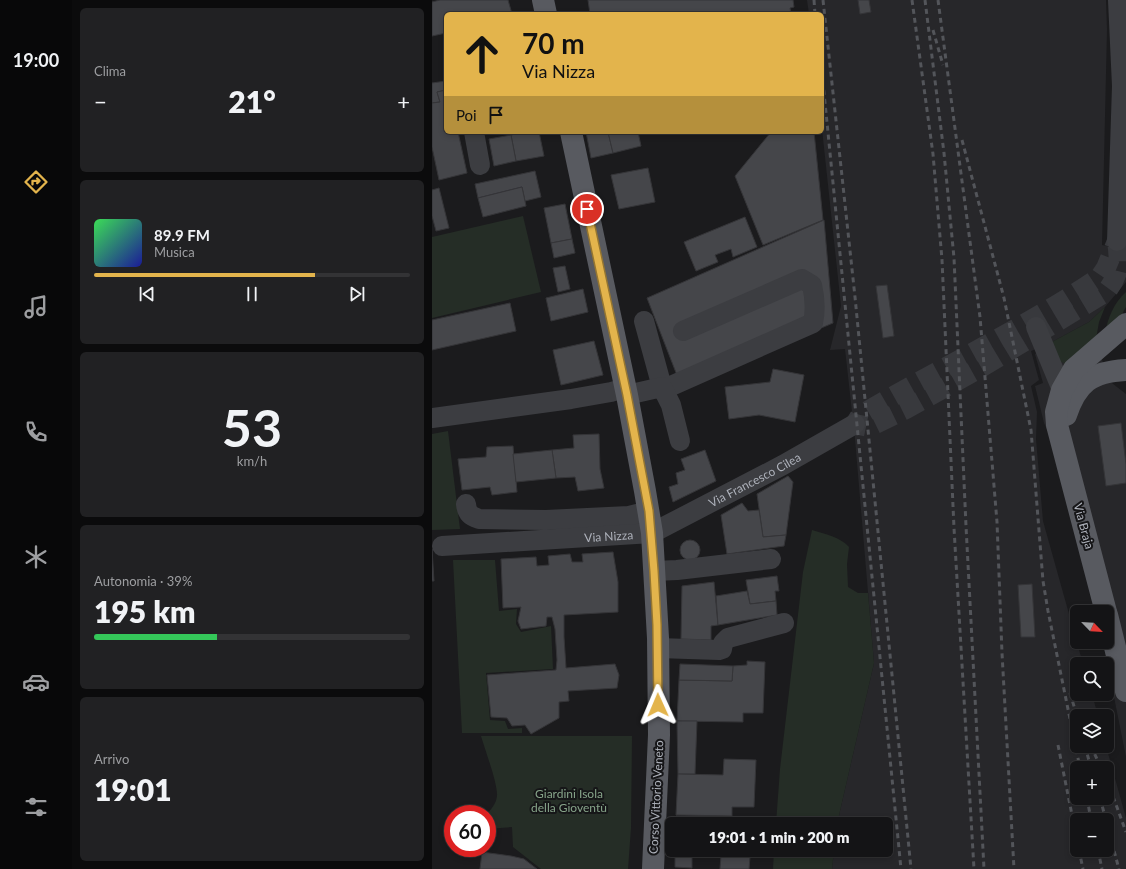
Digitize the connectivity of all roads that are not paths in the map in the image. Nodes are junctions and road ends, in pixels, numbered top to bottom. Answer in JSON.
{"nodes":[{"id":1,"x":544,"y":0,"type":"edge"},
{"id":2,"x":1118,"y":0,"type":"edge"},
{"id":3,"x":546,"y":12,"type":"edge"},
{"id":4,"x":474,"y":134,"type":"edge"},
{"id":5,"x":571,"y":134,"type":"edge"},
{"id":6,"x":480,"y":165,"type":"dead end"},
{"id":7,"x":1117,"y":241,"type":"tunnel mouth"},
{"id":8,"x":644,"y":321,"type":"dead end"},
{"id":9,"x":1126,"y":324,"type":"edge"},
{"id":10,"x":1036,"y":327,"type":"dead end"},
{"id":11,"x":683,"y":331,"type":"dead end"},
{"id":12,"x":1126,"y":332,"type":"edge"},
{"id":13,"x":1126,"y":341,"type":"edge"},
{"id":14,"x":1126,"y":370,"type":"edge"},
{"id":15,"x":662,"y":387,"type":"junction"},
{"id":16,"x":1062,"y":390,"type":"junction"},
{"id":17,"x":626,"y":392,"type":"junction"},
{"id":18,"x":432,"y":418,"type":"edge"},
{"id":19,"x":855,"y":424,"type":"dead end"},
{"id":20,"x":1062,"y":440,"type":"junction"},
{"id":21,"x":680,"y":441,"type":"dead end"},
{"id":22,"x":466,"y":504,"type":"dead end"},
{"id":23,"x":649,"y":511,"type":"junction"},
{"id":24,"x":652,"y":533,"type":"junction"},
{"id":25,"x":442,"y":546,"type":"dead end"},
{"id":26,"x":771,"y":559,"type":"dead end"},
{"id":27,"x":654,"y":571,"type":"junction"},
{"id":28,"x":1105,"y":605,"type":"edge"},
{"id":29,"x":784,"y":623,"type":"dead end"},
{"id":30,"x":1114,"y":638,"type":"edge"},
{"id":31,"x":658,"y":654,"type":"junction"},
{"id":32,"x":728,"y":660,"type":"dead end"},
{"id":33,"x":1121,"y":663,"type":"edge"},
{"id":34,"x":1126,"y":690,"type":"edge"},
{"id":35,"x":653,"y":869,"type":"edge"}],
"edges":[{"from":1,"to":3,"type":"main road"},
{"from":2,"to":7,"type":"street"},
{"from":4,"to":6,"type":"street"},
{"from":5,"to":17,"type":"main road","name":"Via Nizza"},
{"from":8,"to":15,"type":"street"},
{"from":9,"to":16,"type":"main road","name":"Via Braja"},
{"from":10,"to":16,"type":"street"},
{"from":11,"to":15,"type":"street"},
{"from":12,"to":13,"type":"main road"},
{"from":14,"to":20,"type":"main road","name":"Via Braja"},
{"from":15,"to":17,"type":"street"},
{"from":15,"to":21,"type":"street"},
{"from":16,"to":20,"type":"main road","name":"Via Braja"},
{"from":17,"to":18,"type":"street"},
{"from":17,"to":23,"type":"main road","name":"Via Nizza"},
{"from":19,"to":24,"type":"street","name":"Via Francesco Cilea"},
{"from":20,"to":28,"type":"main road","name":"Via Braja"},
{"from":22,"to":23,"type":"street"},
{"from":23,"to":24,"type":"main road","name":"Via Nizza"},
{"from":24,"to":25,"type":"street","name":"Via Nizza"},
{"from":24,"to":27,"type":"main road","name":"Corso Vittorio Veneto"},
{"from":26,"to":27,"type":"street"},
{"from":27,"to":31,"type":"main road","name":"Corso Vittorio Veneto"},
{"from":29,"to":31,"type":"street"},
{"from":30,"to":33,"type":"main road","name":"Via Braja"},
{"from":31,"to":32,"type":"street"},
{"from":31,"to":35,"type":"main road","name":"Corso Vittorio Veneto"},
{"from":33,"to":34,"type":"main road","name":"Via Braja"}]}
